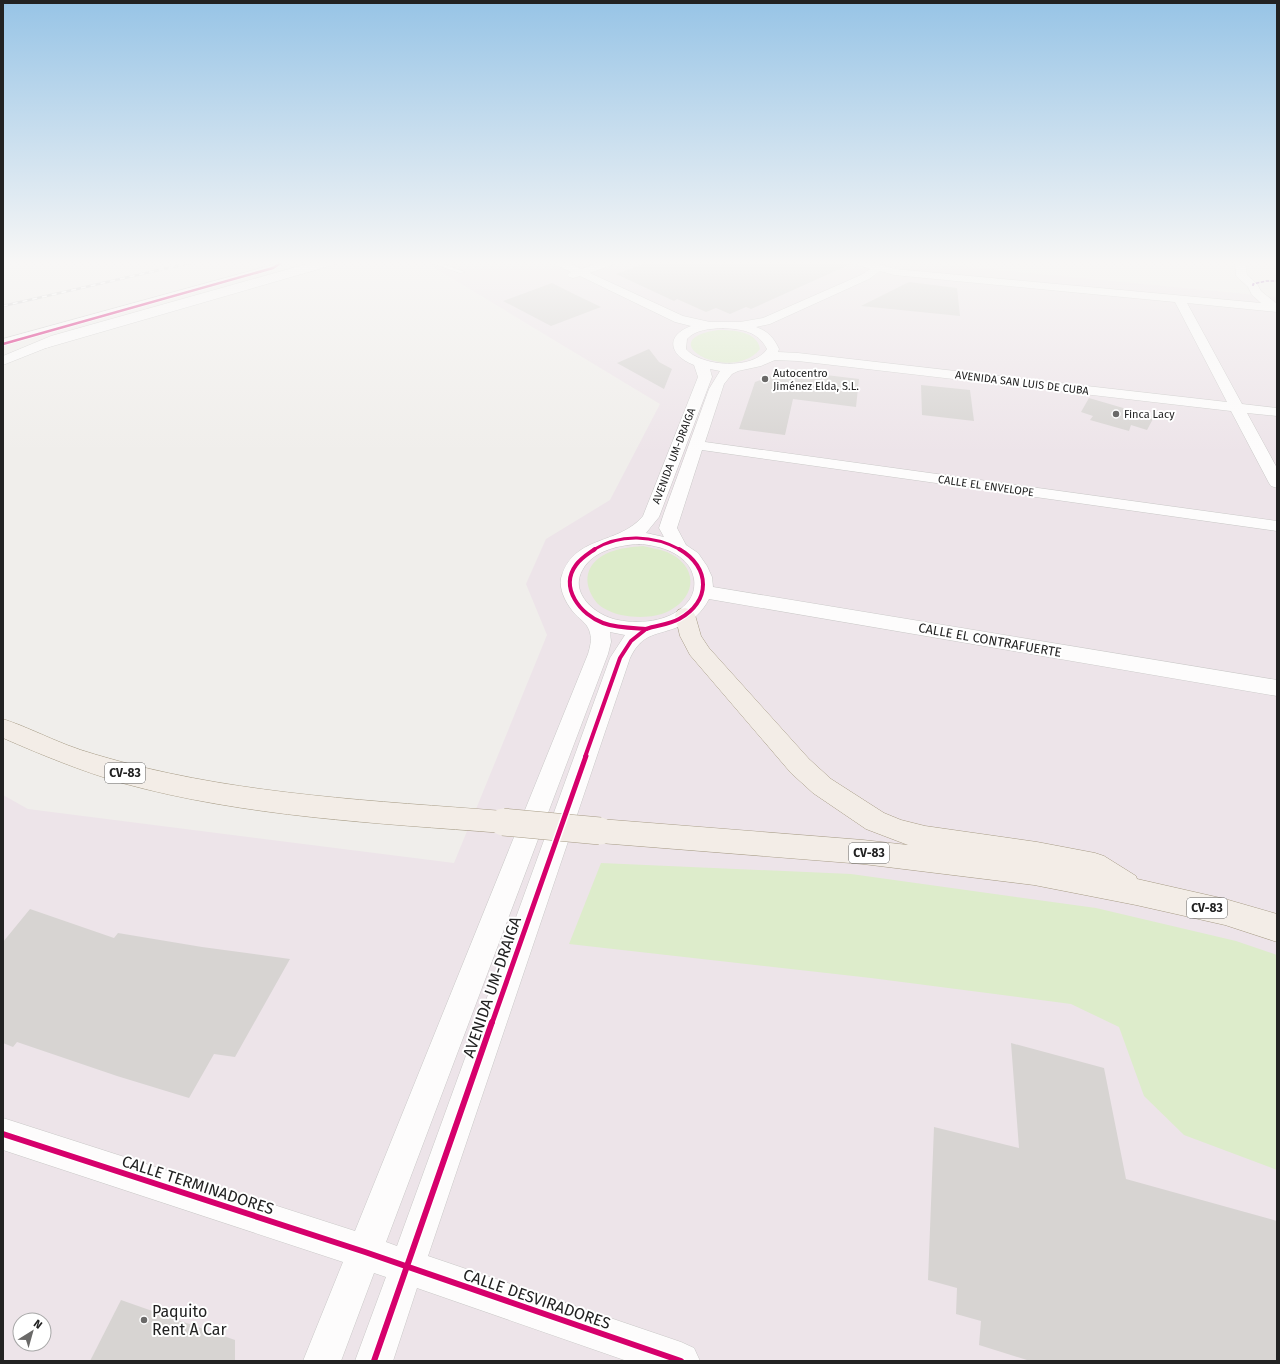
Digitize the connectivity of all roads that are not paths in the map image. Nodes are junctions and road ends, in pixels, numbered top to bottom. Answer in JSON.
{"nodes":[{"id":1,"x":32,"y":326,"type":"edge"},
{"id":2,"x":59,"y":326,"type":"edge"},
{"id":3,"x":82,"y":326,"type":"edge"},
{"id":4,"x":101,"y":326,"type":"edge"},
{"id":5,"x":121,"y":326,"type":"edge"},
{"id":6,"x":672,"y":326,"type":"edge"},
{"id":7,"x":707,"y":326,"type":"edge"},
{"id":8,"x":730,"y":326,"type":"edge"},
{"id":9,"x":740,"y":326,"type":"joint"},
{"id":10,"x":778,"y":326,"type":"edge"},
{"id":11,"x":1193,"y":326,"type":"edge"},
{"id":12,"x":3,"y":338,"type":"edge"},
{"id":13,"x":681,"y":338,"type":"junction"},
{"id":14,"x":769,"y":340,"type":"junction"},
{"id":15,"x":3,"y":341,"type":"edge"},
{"id":16,"x":3,"y":348,"type":"edge"},
{"id":17,"x":22,"y":352,"type":"junction"},
{"id":18,"x":766,"y":358,"type":"junction"},
{"id":19,"x":3,"y":361,"type":"edge"},
{"id":20,"x":699,"y":363,"type":"junction"},
{"id":21,"x":732,"y":368,"type":"junction"},
{"id":22,"x":1234,"y":403,"type":"junction"},
{"id":23,"x":1277,"y":404,"type":"edge"},
{"id":24,"x":1277,"y":412,"type":"edge"},
{"id":25,"x":696,"y":445,"type":"junction"},
{"id":26,"x":1277,"y":483,"type":"edge"},
{"id":27,"x":1277,"y":526,"type":"edge"},
{"id":28,"x":624,"y":539,"type":"junction"},
{"id":29,"x":678,"y":547,"type":"junction"},
{"id":30,"x":703,"y":592,"type":"junction"},
{"id":31,"x":685,"y":615,"type":"junction"},
{"id":32,"x":590,"y":616,"type":"junction"},
{"id":33,"x":647,"y":629,"type":"junction"},
{"id":34,"x":1277,"y":688,"type":"edge"},
{"id":35,"x":3,"y":728,"type":"edge"},
{"id":36,"x":1136,"y":892,"type":"junction"},
{"id":37,"x":1277,"y":928,"type":"edge"},
{"id":38,"x":3,"y":1134,"type":"edge"},
{"id":39,"x":386,"y":1260,"type":"junction"},
{"id":40,"x":322,"y":1361,"type":"edge"},
{"id":41,"x":374,"y":1361,"type":"edge"},
{"id":42,"x":681,"y":1361,"type":"edge"}],
"edges":[{"from":1,"to":12,"type":"lane"},
{"from":2,"to":15,"type":"lane"},
{"from":3,"to":16,"type":"street"},
{"from":4,"to":17,"type":"street"},
{"from":5,"to":17,"type":"lane"},
{"from":6,"to":13,"type":"street"},
{"from":7,"to":13,"type":"street"},
{"from":8,"to":9,"type":"street"},
{"from":9,"to":14,"type":"street","name":"AVENIDA SAN LUIS DE CUBA"},
{"from":10,"to":14,"type":"street"},
{"from":11,"to":22,"type":"street"},
{"from":13,"to":20,"type":"street"},
{"from":14,"to":18,"type":"street"},
{"from":14,"to":22,"type":"street","name":"AVENIDA SAN LUIS DE CUBA"},
{"from":17,"to":19,"type":"street"},
{"from":18,"to":21,"type":"street","name":"AVENIDA SAN LUIS DE CUBA"},
{"from":18,"to":22,"type":"street","name":"AVENIDA SAN LUIS DE CUBA"},
{"from":20,"to":21,"type":"street","name":"AVENIDA SAN LUIS DE CUBA"},
{"from":20,"to":28,"type":"street","name":"AVENIDA UM-DRAIGA"},
{"from":21,"to":25,"type":"street","name":"AVENIDA UM-DRAIGA"},
{"from":22,"to":23,"type":"street","name":"AVENIDA SAN LUIS DE CUBA"},
{"from":22,"to":24,"type":"street","name":"AVENIDA SAN LUIS DE CUBA"},
{"from":22,"to":26,"type":"street"},
{"from":25,"to":27,"type":"street","name":"CALLE EL ENVELOPE"},
{"from":25,"to":29,"type":"street","name":"AVENIDA UM-DRAIGA"},
{"from":28,"to":29,"type":"street"},
{"from":28,"to":32,"type":"street"},
{"from":29,"to":30,"type":"street"},
{"from":30,"to":31,"type":"street"},
{"from":30,"to":34,"type":"street","name":"CALLE EL CONTRAFUERTE"},
{"from":31,"to":33,"type":"street"},
{"from":31,"to":36,"type":"main road"},
{"from":32,"to":33,"type":"street"},
{"from":32,"to":39,"type":"street","name":"AVENIDA UM-DRAIGA"},
{"from":33,"to":39,"type":"street","name":"AVENIDA UM-DRAIGA"},
{"from":35,"to":36,"type":"main road","number":"CV-83","bridge":true},
{"from":36,"to":37,"type":"main road","number":"CV-83"},
{"from":38,"to":39,"type":"street","name":"CALLE TERMINADORES"},
{"from":39,"to":40,"type":"street","name":"AVENIDA UM-DRAIGA"},
{"from":39,"to":41,"type":"street","name":"AVENIDA UM-DRAIGA"},
{"from":39,"to":42,"type":"street","name":"CALLE DESVIRADORES"}]}
